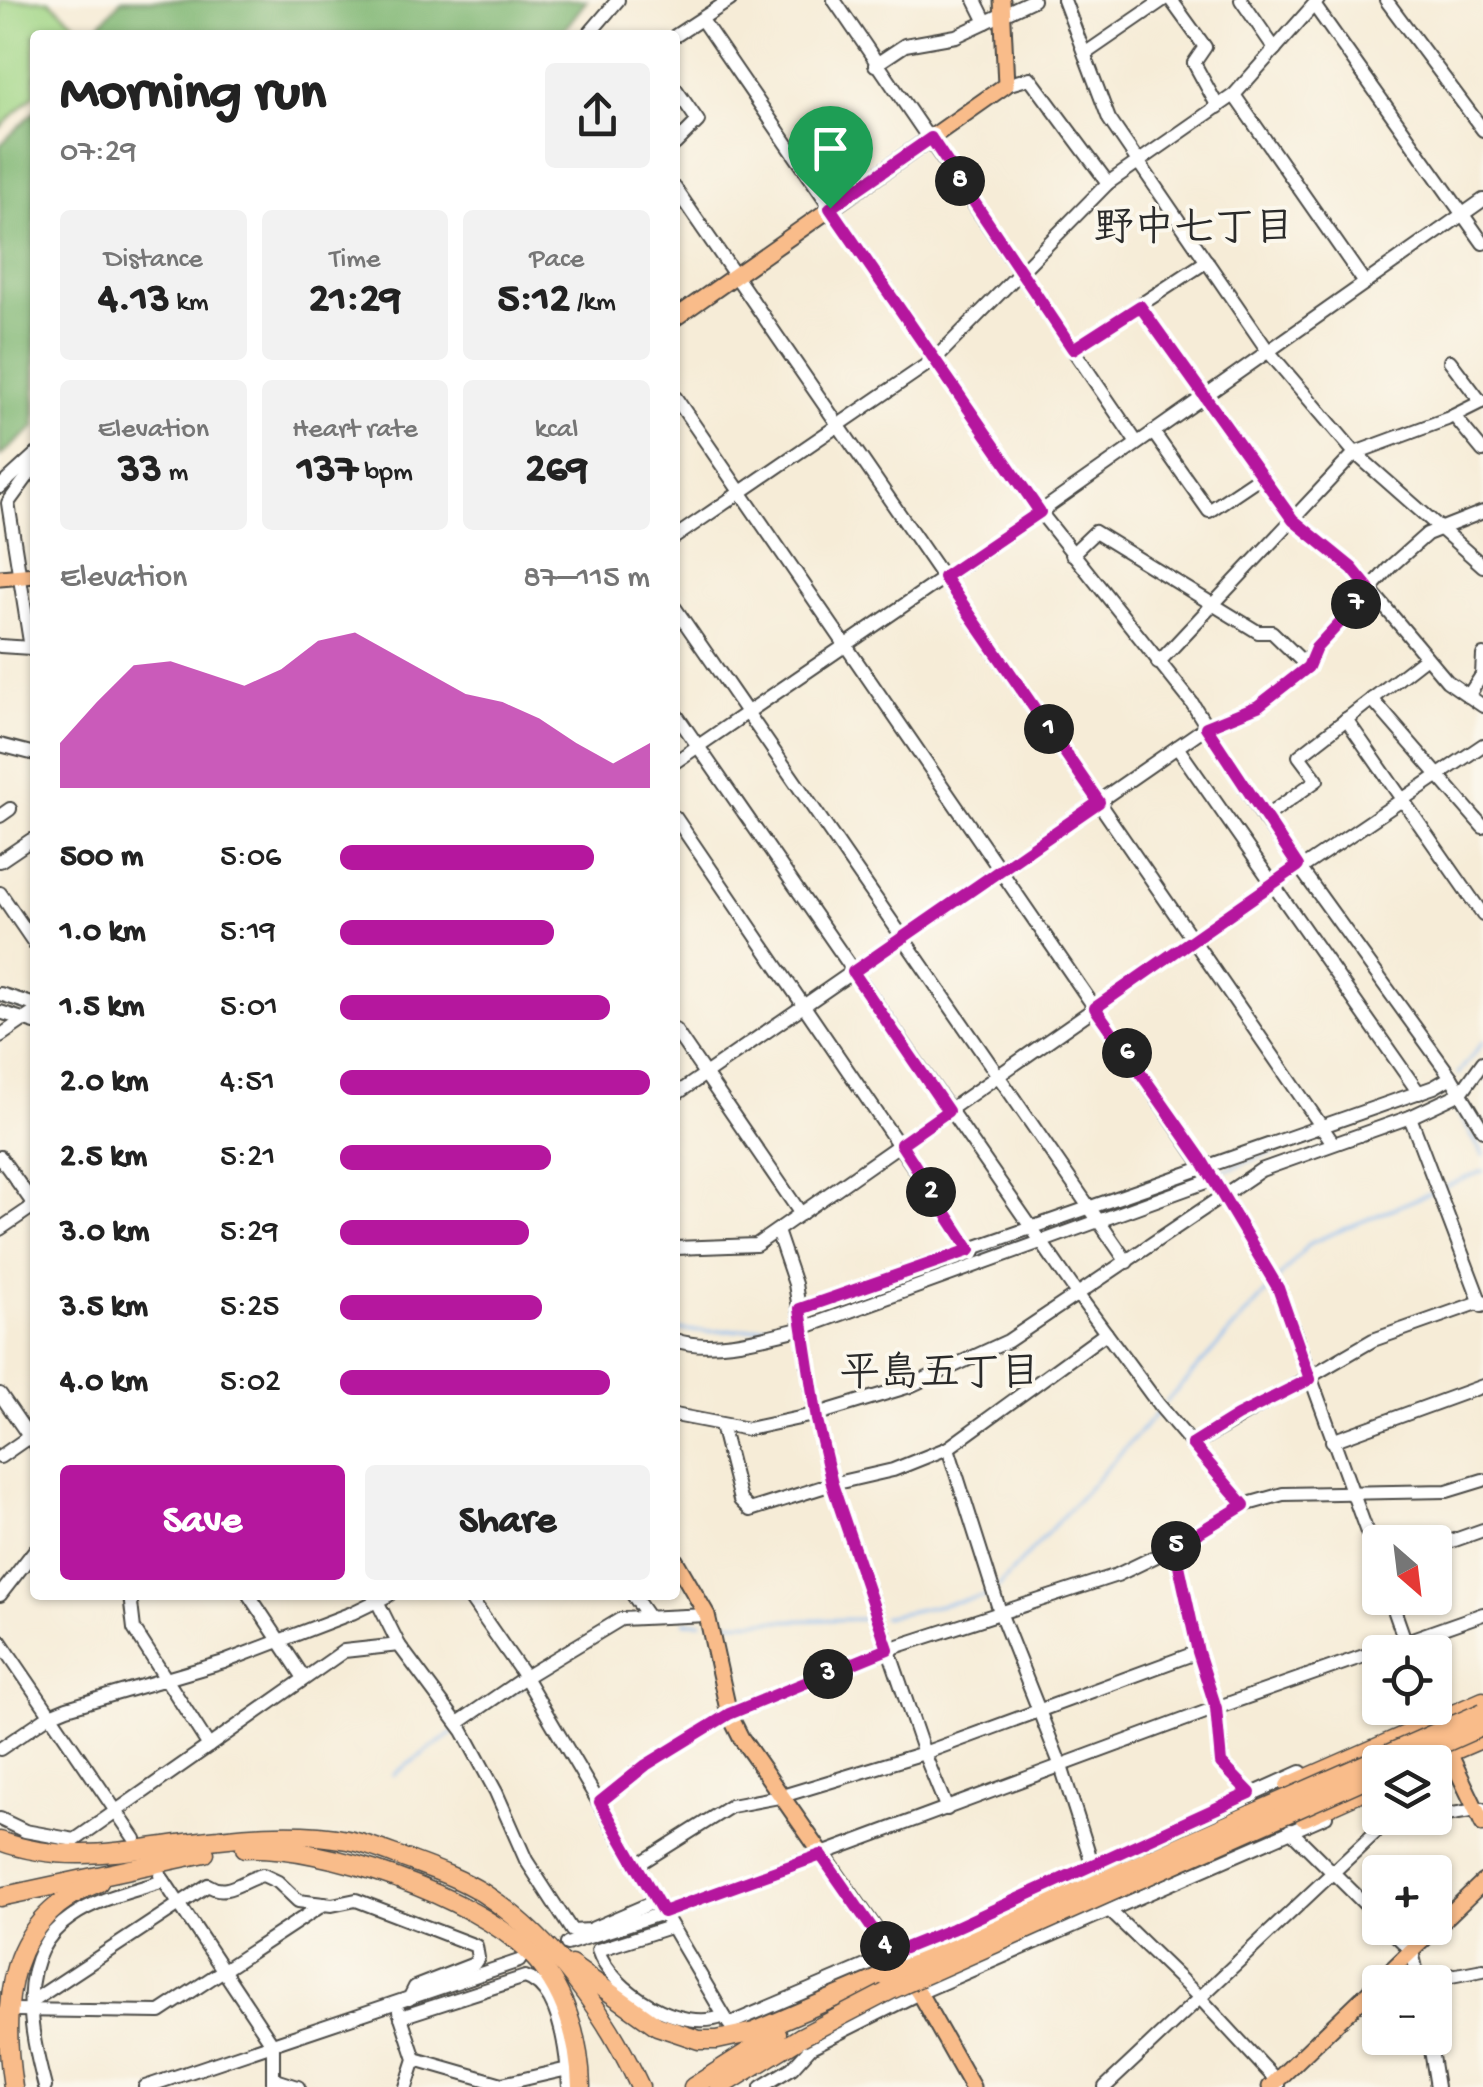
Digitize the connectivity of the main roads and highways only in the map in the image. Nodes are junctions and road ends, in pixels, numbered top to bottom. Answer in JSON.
{"nodes":[{"id":1,"x":1002,"y":7,"type":"edge"},
{"id":2,"x":680,"y":315,"type":"edge"},
{"id":3,"x":27,"y":575,"type":"edge"},
{"id":4,"x":0,"y":578,"type":"edge"},
{"id":5,"x":680,"y":1569,"type":"edge"},
{"id":6,"x":1483,"y":1700,"type":"edge"},
{"id":7,"x":1452,"y":1709,"type":"edge"},
{"id":8,"x":1483,"y":1712,"type":"edge"},
{"id":9,"x":1411,"y":1725,"type":"edge"},
{"id":10,"x":1483,"y":1726,"type":"edge"},
{"id":11,"x":1483,"y":1738,"type":"edge"},
{"id":12,"x":1440,"y":1745,"type":"edge"},
{"id":13,"x":1452,"y":1752,"type":"edge"},
{"id":14,"x":1452,"y":1759,"type":"edge"},
{"id":15,"x":1362,"y":1780,"type":"edge"},
{"id":16,"x":1362,"y":1793,"type":"edge"},
{"id":17,"x":1481,"y":1814,"type":"edge"},
{"id":18,"x":0,"y":1841,"type":"edge"},
{"id":19,"x":189,"y":1849,"type":"junction"},
{"id":20,"x":1483,"y":1882,"type":"edge"},
{"id":21,"x":0,"y":1887,"type":"edge"},
{"id":22,"x":0,"y":1897,"type":"edge"},
{"id":23,"x":978,"y":1943,"type":"junction"},
{"id":24,"x":529,"y":1951,"type":"junction"},
{"id":25,"x":795,"y":2026,"type":"junction"},
{"id":26,"x":770,"y":2055,"type":"junction"},
{"id":27,"x":1275,"y":2085,"type":"edge"},
{"id":28,"x":13,"y":2087,"type":"edge"},
{"id":29,"x":581,"y":2087,"type":"edge"},
{"id":30,"x":626,"y":2087,"type":"edge"},
{"id":31,"x":640,"y":2087,"type":"edge"},
{"id":32,"x":693,"y":2087,"type":"edge"},
{"id":33,"x":720,"y":2087,"type":"edge"},
{"id":34,"x":728,"y":2087,"type":"edge"},
{"id":35,"x":972,"y":2087,"type":"edge"}],
"edges":[{"from":1,"to":2,"type":"main road"},
{"from":3,"to":4,"type":"main road"},
{"from":5,"to":35,"type":"main road"},
{"from":6,"to":7,"type":"highway"},
{"from":8,"to":23,"type":"highway","bridge":true},
{"from":9,"to":23,"type":"highway","bridge":true},
{"from":10,"to":12,"type":"highway","bridge":true},
{"from":11,"to":13,"type":"highway"},
{"from":14,"to":17,"type":"main road"},
{"from":15,"to":23,"type":"highway","bridge":true},
{"from":16,"to":23,"type":"highway","bridge":true},
{"from":18,"to":19,"type":"highway"},
{"from":19,"to":21,"type":"highway"},
{"from":19,"to":22,"type":"highway"},
{"from":19,"to":24,"type":"highway"},
{"from":19,"to":28,"type":"highway"},
{"from":20,"to":27,"type":"main road"},
{"from":23,"to":25,"type":"highway","bridge":true},
{"from":23,"to":25,"type":"highway","bridge":true},
{"from":24,"to":25,"type":"highway"},
{"from":24,"to":29,"type":"highway"},
{"from":24,"to":30,"type":"highway"},
{"from":24,"to":31,"type":"highway"},
{"from":25,"to":26,"type":"highway"},
{"from":25,"to":32,"type":"highway"},
{"from":26,"to":33,"type":"highway"},
{"from":26,"to":34,"type":"highway"}]}
